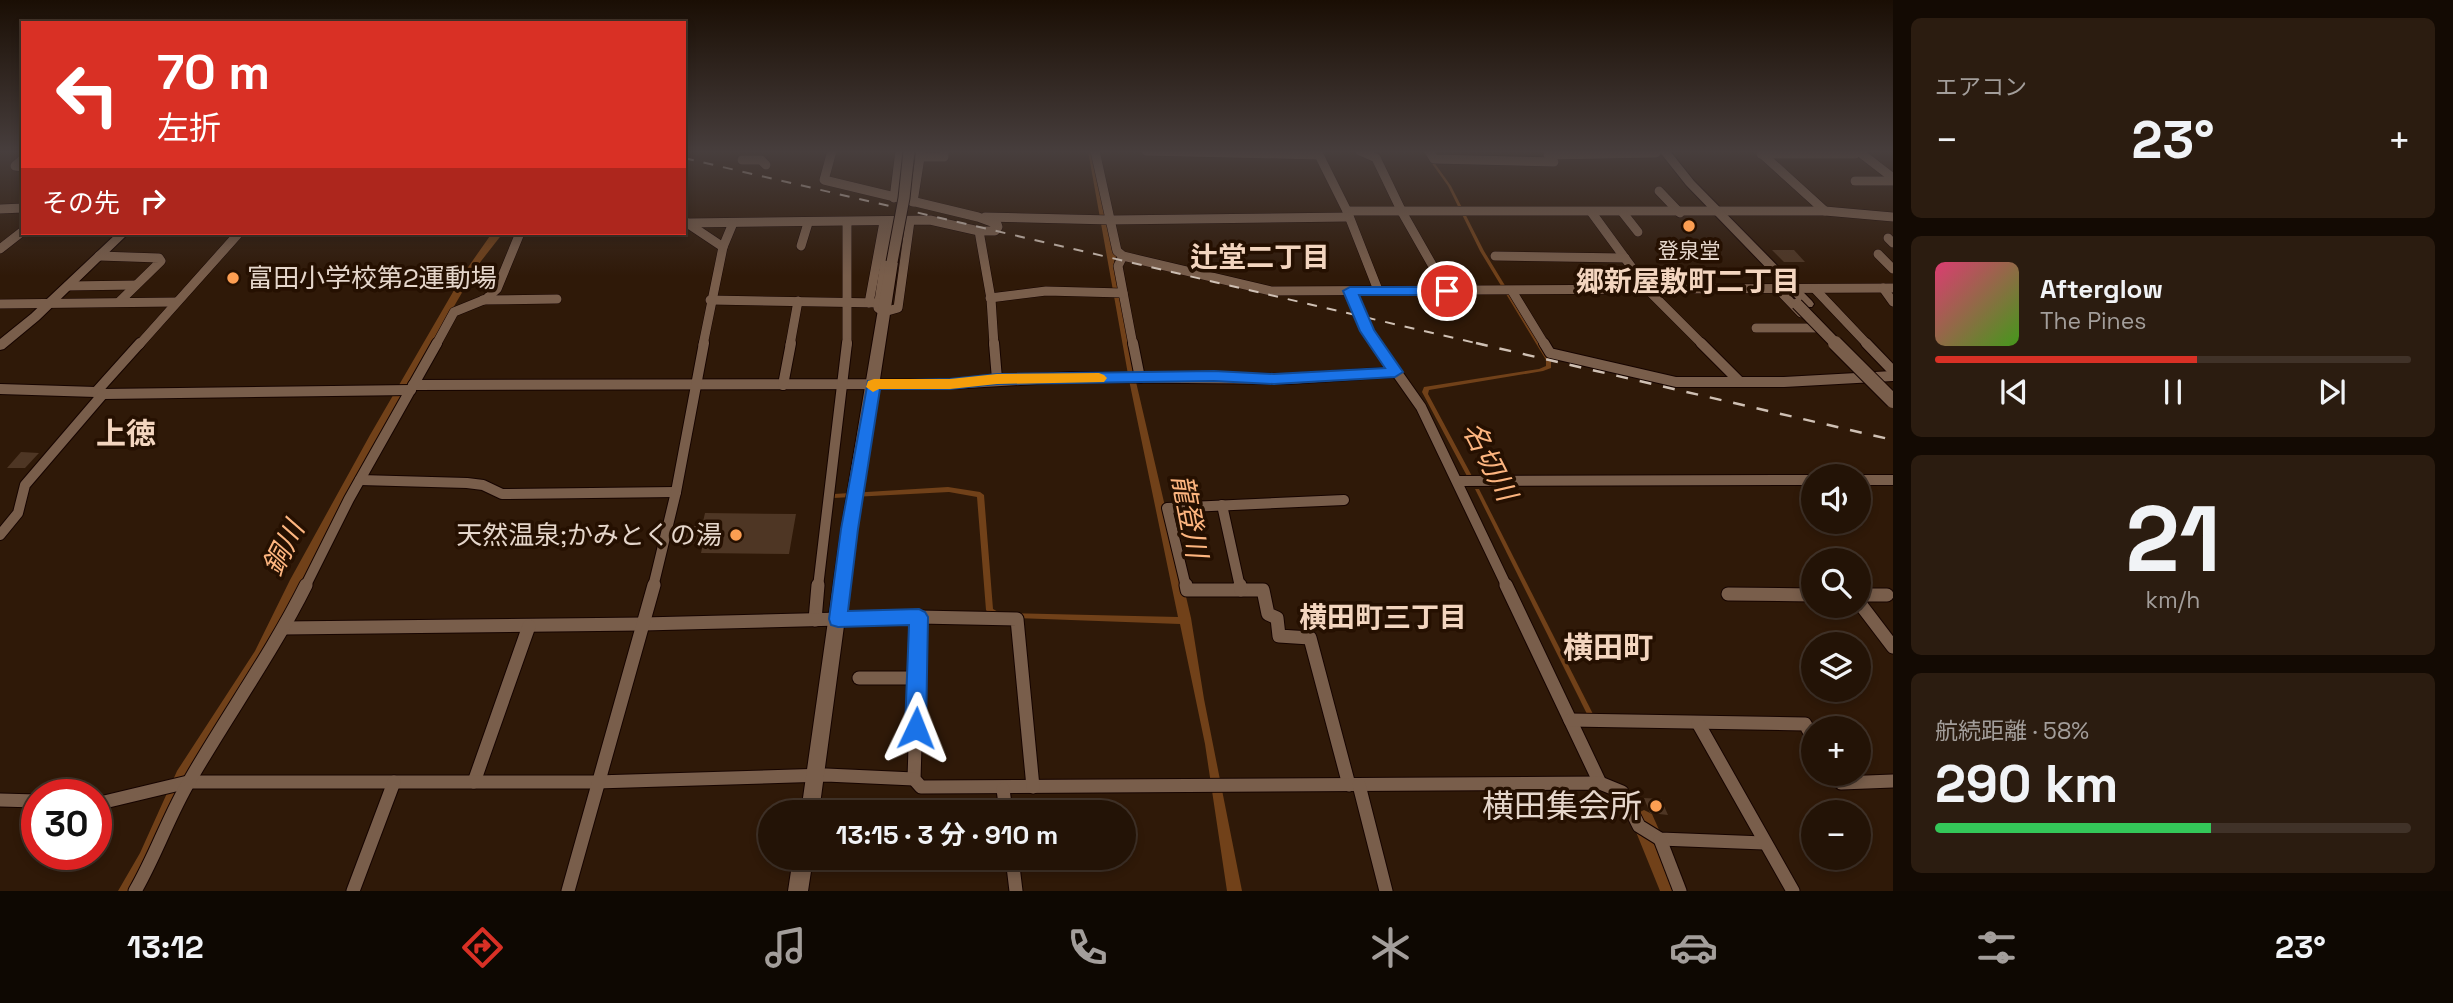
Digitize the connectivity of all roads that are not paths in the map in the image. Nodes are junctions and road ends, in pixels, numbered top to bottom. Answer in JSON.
{"nodes":[{"id":1,"x":878,"y":193,"type":"edge"},
{"id":2,"x":895,"y":193,"type":"edge"},
{"id":3,"x":905,"y":193,"type":"edge"},
{"id":4,"x":915,"y":193,"type":"edge"},
{"id":5,"x":1105,"y":193,"type":"edge"},
{"id":6,"x":1337,"y":193,"type":"edge"},
{"id":7,"x":1393,"y":193,"type":"edge"},
{"id":8,"x":1661,"y":193,"type":"edge"},
{"id":9,"x":1697,"y":193,"type":"edge"},
{"id":10,"x":1804,"y":193,"type":"edge"},
{"id":11,"x":894,"y":198,"type":"junction"},
{"id":12,"x":913,"y":202,"type":"junction"},
{"id":13,"x":21,"y":208,"type":"edge"},
{"id":14,"x":0,"y":209,"type":"edge"},
{"id":15,"x":1825,"y":211,"type":"junction"},
{"id":16,"x":1402,"y":212,"type":"junction"},
{"id":17,"x":1592,"y":213,"type":"junction"},
{"id":18,"x":1623,"y":213,"type":"junction"},
{"id":19,"x":1680,"y":213,"type":"junction"},
{"id":20,"x":1716,"y":213,"type":"junction"},
{"id":21,"x":1348,"y":214,"type":"junction"},
{"id":22,"x":978,"y":217,"type":"junction"},
{"id":23,"x":1893,"y":217,"type":"edge"},
{"id":24,"x":1111,"y":219,"type":"junction"},
{"id":25,"x":910,"y":221,"type":"junction"},
{"id":26,"x":686,"y":222,"type":"edge"},
{"id":27,"x":887,"y":222,"type":"junction"},
{"id":28,"x":686,"y":223,"type":"edge"},
{"id":29,"x":733,"y":223,"type":"junction"},
{"id":30,"x":808,"y":223,"type":"junction"},
{"id":31,"x":847,"y":223,"type":"junction"},
{"id":32,"x":979,"y":231,"type":"junction"},
{"id":33,"x":21,"y":232,"type":"edge"},
{"id":34,"x":1638,"y":232,"type":"dead end"},
{"id":35,"x":121,"y":235,"type":"edge"},
{"id":36,"x":237,"y":235,"type":"edge"},
{"id":37,"x":519,"y":235,"type":"edge"},
{"id":38,"x":801,"y":246,"type":"dead end"},
{"id":39,"x":723,"y":247,"type":"junction"},
{"id":40,"x":0,"y":248,"type":"edge"},
{"id":41,"x":1878,"y":254,"type":"dead end"},
{"id":42,"x":99,"y":256,"type":"junction"},
{"id":43,"x":1123,"y":256,"type":"junction"},
{"id":44,"x":1495,"y":256,"type":"dead end"},
{"id":45,"x":1625,"y":258,"type":"junction"},
{"id":46,"x":1893,"y":269,"type":"edge"},
{"id":47,"x":136,"y":285,"type":"junction"},
{"id":48,"x":68,"y":286,"type":"junction"},
{"id":49,"x":1888,"y":288,"type":"edge"},
{"id":50,"x":1815,"y":289,"type":"junction"},
{"id":51,"x":1378,"y":290,"type":"junction"},
{"id":52,"x":1649,"y":290,"type":"junction"},
{"id":53,"x":1785,"y":290,"type":"junction"},
{"id":54,"x":1350,"y":291,"type":"junction"},
{"id":55,"x":1447,"y":291,"type":"junction"},
{"id":56,"x":1512,"y":291,"type":"junction"},
{"id":57,"x":1123,"y":293,"type":"junction"},
{"id":58,"x":990,"y":298,"type":"junction"},
{"id":59,"x":557,"y":299,"type":"dead end"},
{"id":60,"x":483,"y":300,"type":"junction"},
{"id":61,"x":710,"y":300,"type":"junction"},
{"id":62,"x":799,"y":301,"type":"junction"},
{"id":63,"x":847,"y":301,"type":"junction"},
{"id":64,"x":50,"y":302,"type":"junction"},
{"id":65,"x":119,"y":302,"type":"junction"},
{"id":66,"x":176,"y":302,"type":"junction"},
{"id":67,"x":1893,"y":302,"type":"edge"},
{"id":68,"x":0,"y":303,"type":"edge"},
{"id":69,"x":1803,"y":304,"type":"junction"},
{"id":70,"x":877,"y":306,"type":"junction"},
{"id":71,"x":1755,"y":328,"type":"dead end"},
{"id":72,"x":1815,"y":328,"type":"junction"},
{"id":73,"x":0,"y":345,"type":"edge"},
{"id":74,"x":1893,"y":371,"type":"edge"},
{"id":75,"x":1395,"y":372,"type":"junction"},
{"id":76,"x":1893,"y":376,"type":"edge"},
{"id":77,"x":1140,"y":378,"type":"junction"},
{"id":78,"x":997,"y":379,"type":"junction"},
{"id":79,"x":1864,"y":379,"type":"junction"},
{"id":80,"x":1738,"y":380,"type":"junction"},
{"id":81,"x":843,"y":384,"type":"junction"},
{"id":82,"x":874,"y":384,"type":"junction"},
{"id":83,"x":783,"y":385,"type":"junction"},
{"id":84,"x":696,"y":386,"type":"junction"},
{"id":85,"x":412,"y":387,"type":"junction"},
{"id":86,"x":1893,"y":389,"type":"edge"},
{"id":87,"x":0,"y":390,"type":"edge"},
{"id":88,"x":100,"y":393,"type":"junction"},
{"id":89,"x":1893,"y":401,"type":"edge"},
{"id":90,"x":1893,"y":411,"type":"edge"},
{"id":91,"x":360,"y":480,"type":"junction"},
{"id":92,"x":1801,"y":480,"type":"edge"},
{"id":93,"x":1871,"y":480,"type":"edge"},
{"id":94,"x":1893,"y":480,"type":"edge"},
{"id":95,"x":1458,"y":481,"type":"junction"},
{"id":96,"x":676,"y":492,"type":"junction"},
{"id":97,"x":1344,"y":500,"type":"dead end"},
{"id":98,"x":1222,"y":505,"type":"junction"},
{"id":99,"x":0,"y":535,"type":"edge"},
{"id":100,"x":1241,"y":590,"type":"junction"},
{"id":101,"x":1728,"y":594,"type":"dead end"},
{"id":102,"x":1801,"y":595,"type":"edge"},
{"id":103,"x":1871,"y":595,"type":"edge"},
{"id":104,"x":1887,"y":595,"type":"dead end"},
{"id":105,"x":919,"y":617,"type":"junction"},
{"id":106,"x":1871,"y":618,"type":"edge"},
{"id":107,"x":838,"y":619,"type":"junction"},
{"id":108,"x":815,"y":620,"type":"junction"},
{"id":109,"x":643,"y":624,"type":"junction"},
{"id":110,"x":529,"y":626,"type":"junction"},
{"id":111,"x":284,"y":628,"type":"junction"},
{"id":112,"x":1893,"y":648,"type":"edge"},
{"id":113,"x":859,"y":678,"type":"dead end"},
{"id":114,"x":917,"y":678,"type":"junction"},
{"id":115,"x":1570,"y":720,"type":"junction"},
{"id":116,"x":1698,"y":723,"type":"junction"},
{"id":117,"x":1801,"y":724,"type":"edge"},
{"id":118,"x":815,"y":775,"type":"junction"},
{"id":119,"x":914,"y":779,"type":"junction"},
{"id":120,"x":1893,"y":781,"type":"edge"},
{"id":121,"x":188,"y":782,"type":"junction"},
{"id":122,"x":394,"y":782,"type":"junction"},
{"id":123,"x":474,"y":782,"type":"junction"},
{"id":124,"x":596,"y":782,"type":"junction"},
{"id":125,"x":1871,"y":782,"type":"edge"},
{"id":126,"x":1600,"y":783,"type":"junction"},
{"id":127,"x":1354,"y":785,"type":"junction"},
{"id":128,"x":1033,"y":787,"type":"junction"},
{"id":129,"x":1003,"y":789,"type":"junction"},
{"id":130,"x":0,"y":800,"type":"edge"},
{"id":131,"x":812,"y":800,"type":"edge"},
{"id":132,"x":1004,"y":800,"type":"edge"},
{"id":133,"x":21,"y":801,"type":"edge"},
{"id":134,"x":112,"y":802,"type":"edge"},
{"id":135,"x":1660,"y":839,"type":"junction"},
{"id":136,"x":1764,"y":843,"type":"junction"},
{"id":137,"x":802,"y":870,"type":"edge"},
{"id":138,"x":1013,"y":870,"type":"edge"},
{"id":139,"x":135,"y":891,"type":"edge"},
{"id":140,"x":353,"y":891,"type":"edge"},
{"id":141,"x":568,"y":891,"type":"edge"},
{"id":142,"x":799,"y":891,"type":"edge"},
{"id":143,"x":1016,"y":891,"type":"edge"},
{"id":144,"x":1386,"y":891,"type":"edge"},
{"id":145,"x":1681,"y":891,"type":"edge"},
{"id":146,"x":1793,"y":891,"type":"edge"}],
"edges":[{"from":1,"to":11,"type":"street"},
{"from":2,"to":11,"type":"street"},
{"from":3,"to":70,"type":"street","bridge":true},
{"from":4,"to":12,"type":"street"},
{"from":5,"to":24,"type":"street"},
{"from":6,"to":21,"type":"street"},
{"from":7,"to":16,"type":"street"},
{"from":8,"to":19,"type":"street"},
{"from":9,"to":20,"type":"street"},
{"from":10,"to":15,"type":"street"},
{"from":11,"to":12,"type":"street"},
{"from":12,"to":22,"type":"street"},
{"from":13,"to":14,"type":"street"},
{"from":15,"to":20,"type":"street"},
{"from":15,"to":23,"type":"street"},
{"from":16,"to":17,"type":"street"},
{"from":16,"to":21,"type":"street"},
{"from":16,"to":55,"type":"street"},
{"from":17,"to":18,"type":"street"},
{"from":17,"to":45,"type":"street"},
{"from":18,"to":19,"type":"street"},
{"from":18,"to":34,"type":"street"},
{"from":19,"to":20,"type":"street"},
{"from":20,"to":53,"type":"street"},
{"from":21,"to":24,"type":"street"},
{"from":21,"to":51,"type":"street"},
{"from":22,"to":24,"type":"street"},
{"from":22,"to":32,"type":"street"},
{"from":24,"to":43,"type":"street"},
{"from":25,"to":27,"type":"street"},
{"from":25,"to":32,"type":"street"},
{"from":25,"to":70,"type":"street"},
{"from":26,"to":29,"type":"street"},
{"from":27,"to":31,"type":"street"},
{"from":27,"to":70,"type":"street"},
{"from":28,"to":39,"type":"street"},
{"from":29,"to":30,"type":"street"},
{"from":29,"to":39,"type":"street"},
{"from":30,"to":31,"type":"street"},
{"from":30,"to":38,"type":"street"},
{"from":31,"to":63,"type":"street"},
{"from":32,"to":58,"type":"street"},
{"from":33,"to":40,"type":"street"},
{"from":35,"to":42,"type":"street"},
{"from":36,"to":66,"type":"street"},
{"from":37,"to":60,"type":"street"},
{"from":39,"to":61,"type":"street"},
{"from":41,"to":46,"type":"street"},
{"from":42,"to":47,"type":"street"},
{"from":42,"to":48,"type":"street"},
{"from":43,"to":54,"type":"street"},
{"from":43,"to":57,"type":"street"},
{"from":44,"to":45,"type":"street"},
{"from":45,"to":52,"type":"street"},
{"from":47,"to":48,"type":"street"},
{"from":47,"to":65,"type":"street"},
{"from":48,"to":64,"type":"street"},
{"from":49,"to":50,"type":"street"},
{"from":49,"to":67,"type":"street"},
{"from":50,"to":53,"type":"street"},
{"from":50,"to":74,"type":"street"},
{"from":51,"to":54,"type":"street"},
{"from":51,"to":55,"type":"street"},
{"from":52,"to":53,"type":"street"},
{"from":52,"to":56,"type":"street"},
{"from":52,"to":80,"type":"street"},
{"from":53,"to":69,"type":"street"},
{"from":53,"to":72,"type":"street"},
{"from":54,"to":75,"type":"street"},
{"from":55,"to":56,"type":"street"},
{"from":56,"to":80,"type":"street"},
{"from":57,"to":58,"type":"street"},
{"from":57,"to":77,"type":"street"},
{"from":58,"to":78,"type":"street"},
{"from":59,"to":60,"type":"street"},
{"from":60,"to":85,"type":"street"},
{"from":61,"to":62,"type":"street"},
{"from":61,"to":84,"type":"street"},
{"from":62,"to":63,"type":"street"},
{"from":62,"to":83,"type":"street"},
{"from":63,"to":70,"type":"street"},
{"from":63,"to":81,"type":"street"},
{"from":64,"to":65,"type":"street"},
{"from":64,"to":68,"type":"street"},
{"from":64,"to":73,"type":"street"},
{"from":65,"to":66,"type":"street"},
{"from":66,"to":88,"type":"street"},
{"from":69,"to":86,"type":"street"},
{"from":69,"to":89,"type":"street","bridge":true},
{"from":70,"to":82,"type":"street"},
{"from":71,"to":72,"type":"street"},
{"from":72,"to":79,"type":"street"},
{"from":75,"to":77,"type":"street"},
{"from":75,"to":95,"type":"street"},
{"from":76,"to":79,"type":"street"},
{"from":77,"to":78,"type":"street"},
{"from":78,"to":82,"type":"street"},
{"from":79,"to":80,"type":"street"},
{"from":79,"to":90,"type":"street"},
{"from":81,"to":82,"type":"street"},
{"from":81,"to":83,"type":"street"},
{"from":81,"to":108,"type":"street"},
{"from":82,"to":107,"type":"street"},
{"from":83,"to":84,"type":"street"},
{"from":84,"to":85,"type":"street"},
{"from":84,"to":96,"type":"street"},
{"from":85,"to":88,"type":"street"},
{"from":85,"to":91,"type":"street"},
{"from":87,"to":88,"type":"street"},
{"from":88,"to":99,"type":"street"},
{"from":91,"to":96,"type":"street"},
{"from":91,"to":111,"type":"street"},
{"from":92,"to":95,"type":"street"},
{"from":93,"to":94,"type":"street"},
{"from":95,"to":115,"type":"street"},
{"from":96,"to":109,"type":"street"},
{"from":97,"to":98,"type":"street"},
{"from":98,"to":100,"type":"street"},
{"from":98,"to":100,"type":"street"},
{"from":100,"to":127,"type":"street"},
{"from":101,"to":102,"type":"street"},
{"from":103,"to":104,"type":"street"},
{"from":105,"to":107,"type":"street"},
{"from":105,"to":114,"type":"street"},
{"from":105,"to":128,"type":"street"},
{"from":106,"to":112,"type":"street"},
{"from":107,"to":108,"type":"street"},
{"from":107,"to":118,"type":"street"},
{"from":108,"to":109,"type":"street"},
{"from":109,"to":110,"type":"street"},
{"from":109,"to":124,"type":"street"},
{"from":110,"to":111,"type":"street"},
{"from":110,"to":123,"type":"street"},
{"from":111,"to":121,"type":"street"},
{"from":113,"to":114,"type":"street"},
{"from":114,"to":119,"type":"street"},
{"from":115,"to":116,"type":"street"},
{"from":115,"to":126,"type":"street"},
{"from":116,"to":117,"type":"street"},
{"from":116,"to":136,"type":"street"},
{"from":118,"to":119,"type":"street"},
{"from":118,"to":124,"type":"street"},
{"from":118,"to":131,"type":"street"},
{"from":119,"to":129,"type":"street"},
{"from":120,"to":125,"type":"street"},
{"from":121,"to":122,"type":"street"},
{"from":121,"to":134,"type":"street"},
{"from":121,"to":139,"type":"street"},
{"from":122,"to":123,"type":"street"},
{"from":122,"to":140,"type":"street"},
{"from":123,"to":124,"type":"street"},
{"from":124,"to":141,"type":"street"},
{"from":126,"to":127,"type":"street"},
{"from":126,"to":135,"type":"street"},
{"from":127,"to":128,"type":"street"},
{"from":127,"to":144,"type":"street"},
{"from":128,"to":129,"type":"street"},
{"from":129,"to":132,"type":"street"},
{"from":130,"to":133,"type":"street"},
{"from":135,"to":136,"type":"street"},
{"from":135,"to":145,"type":"street"},
{"from":136,"to":146,"type":"street"},
{"from":137,"to":142,"type":"street"},
{"from":138,"to":143,"type":"street"}]}
